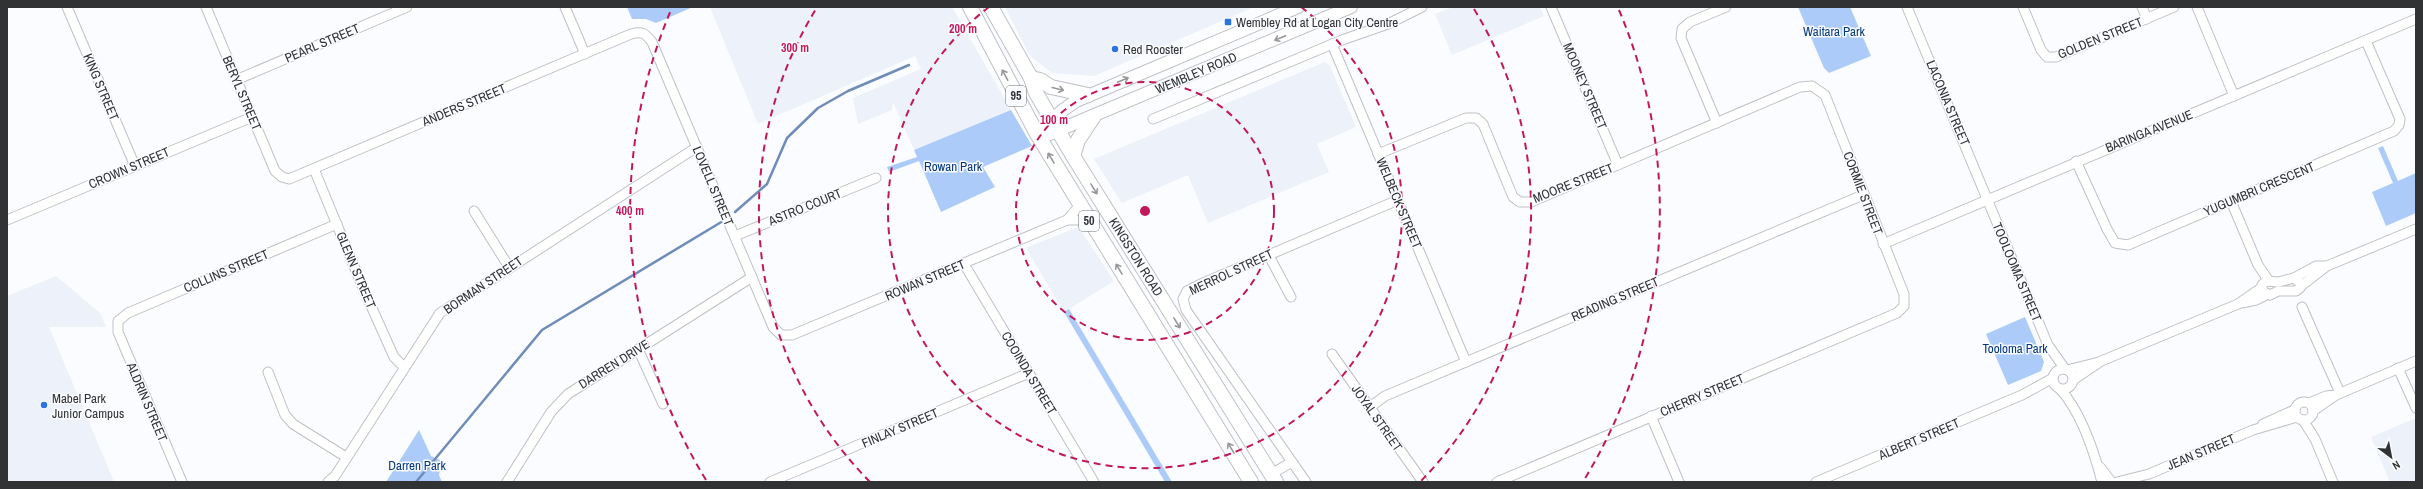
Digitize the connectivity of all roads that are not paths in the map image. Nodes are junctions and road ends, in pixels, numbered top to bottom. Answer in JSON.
{"nodes":[{"id":1,"x":67,"y":7,"type":"edge"},
{"id":2,"x":206,"y":7,"type":"edge"},
{"id":3,"x":407,"y":7,"type":"edge"},
{"id":4,"x":565,"y":7,"type":"edge"},
{"id":5,"x":970,"y":7,"type":"edge"},
{"id":6,"x":991,"y":7,"type":"edge"},
{"id":7,"x":1298,"y":7,"type":"edge"},
{"id":8,"x":1351,"y":7,"type":"edge"},
{"id":9,"x":1422,"y":7,"type":"edge"},
{"id":10,"x":1551,"y":7,"type":"edge"},
{"id":11,"x":1726,"y":7,"type":"edge"},
{"id":12,"x":1907,"y":7,"type":"edge"},
{"id":13,"x":2023,"y":7,"type":"edge"},
{"id":14,"x":2142,"y":7,"type":"edge"},
{"id":15,"x":2174,"y":7,"type":"edge"},
{"id":16,"x":2197,"y":7,"type":"edge"},
{"id":17,"x":2146,"y":18,"type":"junction"},
{"id":18,"x":2416,"y":19,"type":"edge"},
{"id":19,"x":647,"y":35,"type":"joint"},
{"id":20,"x":2366,"y":41,"type":"junction"},
{"id":21,"x":1332,"y":44,"type":"junction"},
{"id":22,"x":585,"y":54,"type":"junction"},
{"id":23,"x":1031,"y":78,"type":"junction"},
{"id":24,"x":236,"y":80,"type":"junction"},
{"id":25,"x":1812,"y":86,"type":"joint"},
{"id":26,"x":1088,"y":96,"type":"junction"},
{"id":27,"x":2234,"y":96,"type":"junction"},
{"id":28,"x":252,"y":116,"type":"junction"},
{"id":29,"x":1094,"y":116,"type":"junction"},
{"id":30,"x":1153,"y":119,"type":"dead end"},
{"id":31,"x":1717,"y":123,"type":"junction"},
{"id":32,"x":1055,"y":125,"type":"junction"},
{"id":33,"x":1039,"y":136,"type":"junction"},
{"id":34,"x":697,"y":147,"type":"junction"},
{"id":35,"x":1378,"y":154,"type":"junction"},
{"id":36,"x":1074,"y":156,"type":"junction"},
{"id":37,"x":2076,"y":161,"type":"junction"},
{"id":38,"x":1618,"y":165,"type":"junction"},
{"id":39,"x":135,"y":166,"type":"junction"},
{"id":40,"x":314,"y":169,"type":"junction"},
{"id":41,"x":282,"y":177,"type":"joint"},
{"id":42,"x":876,"y":178,"type":"dead end"},
{"id":43,"x":1864,"y":195,"type":"junction"},
{"id":44,"x":1988,"y":199,"type":"junction"},
{"id":45,"x":1398,"y":200,"type":"junction"},
{"id":46,"x":2231,"y":201,"type":"junction"},
{"id":47,"x":1080,"y":205,"type":"junction"},
{"id":48,"x":474,"y":211,"type":"dead end"},
{"id":49,"x":7,"y":220,"type":"edge"},
{"id":50,"x":1067,"y":220,"type":"junction"},
{"id":51,"x":1088,"y":220,"type":"junction"},
{"id":52,"x":337,"y":224,"type":"junction"},
{"id":53,"x":2416,"y":229,"type":"edge"},
{"id":54,"x":735,"y":236,"type":"junction"},
{"id":55,"x":1883,"y":244,"type":"junction"},
{"id":56,"x":1268,"y":254,"type":"junction"},
{"id":57,"x":964,"y":264,"type":"junction"},
{"id":58,"x":2327,"y":266,"type":"junction"},
{"id":59,"x":510,"y":267,"type":"junction"},
{"id":60,"x":752,"y":277,"type":"junction"},
{"id":61,"x":2294,"y":278,"type":"junction"},
{"id":62,"x":2265,"y":287,"type":"junction"},
{"id":63,"x":2298,"y":289,"type":"junction"},
{"id":64,"x":1291,"y":298,"type":"dead end"},
{"id":65,"x":1904,"y":306,"type":"joint"},
{"id":66,"x":118,"y":321,"type":"joint"},
{"id":67,"x":781,"y":335,"type":"joint"},
{"id":68,"x":2048,"y":345,"type":"junction"},
{"id":69,"x":638,"y":349,"type":"junction"},
{"id":70,"x":1332,"y":354,"type":"dead end"},
{"id":71,"x":2416,"y":361,"type":"edge"},
{"id":72,"x":1466,"y":362,"type":"junction"},
{"id":73,"x":2099,"y":362,"type":"junction"},
{"id":74,"x":404,"y":367,"type":"junction"},
{"id":75,"x":2398,"y":368,"type":"junction"},
{"id":76,"x":2066,"y":369,"type":"junction"},
{"id":77,"x":268,"y":372,"type":"dead end"},
{"id":78,"x":1029,"y":374,"type":"junction"},
{"id":79,"x":2054,"y":375,"type":"junction"},
{"id":80,"x":2072,"y":383,"type":"junction"},
{"id":81,"x":2058,"y":389,"type":"junction"},
{"id":82,"x":2338,"y":394,"type":"junction"},
{"id":83,"x":2022,"y":395,"type":"junction"},
{"id":84,"x":663,"y":404,"type":"dead end"},
{"id":85,"x":2072,"y":404,"type":"junction"},
{"id":86,"x":1370,"y":407,"type":"junction"},
{"id":87,"x":2416,"y":408,"type":"edge"},
{"id":88,"x":2305,"y":413,"type":"junction"},
{"id":89,"x":1651,"y":416,"type":"junction"},
{"id":90,"x":346,"y":457,"type":"junction"},
{"id":91,"x":1292,"y":462,"type":"junction"},
{"id":92,"x":2149,"y":474,"type":"junction"},
{"id":93,"x":1274,"y":478,"type":"edge"},
{"id":94,"x":182,"y":482,"type":"edge"},
{"id":95,"x":328,"y":482,"type":"edge"},
{"id":96,"x":507,"y":482,"type":"edge"},
{"id":97,"x":770,"y":482,"type":"edge"},
{"id":98,"x":1094,"y":482,"type":"edge"},
{"id":99,"x":1251,"y":482,"type":"edge"},
{"id":100,"x":1306,"y":482,"type":"edge"},
{"id":101,"x":1422,"y":482,"type":"edge"},
{"id":102,"x":1497,"y":482,"type":"edge"},
{"id":103,"x":1679,"y":482,"type":"edge"},
{"id":104,"x":1816,"y":482,"type":"edge"},
{"id":105,"x":2109,"y":482,"type":"edge"},
{"id":106,"x":2139,"y":482,"type":"edge"},
{"id":107,"x":2333,"y":482,"type":"edge"}],
"edges":[{"from":1,"to":39,"type":"street","name":"KING STREET"},
{"from":2,"to":24,"type":"street","name":"BERYL STREET"},
{"from":3,"to":24,"type":"street","name":"PEARL STREET"},
{"from":4,"to":22,"type":"street"},
{"from":33,"to":5,"type":"main road","name":"KINGSTON ROAD","number":"95","one_way":true},
{"from":6,"to":23,"type":"main road","name":"KINGSTON ROAD","number":"95"},
{"from":26,"to":7,"type":"main road","name":"WEMBLEY ROAD","one_way":true},
{"from":8,"to":29,"type":"main road","name":"WEMBLEY ROAD","one_way":true},
{"from":9,"to":21,"type":"street","name":"WEMBLEY ROAD"},
{"from":10,"to":38,"type":"street","name":"MOONEY STREET"},
{"from":11,"to":31,"type":"street"},
{"from":12,"to":44,"type":"street","name":"LACONIA STREET"},
{"from":13,"to":17,"type":"street","name":"GOLDEN STREET"},
{"from":14,"to":17,"type":"street"},
{"from":15,"to":17,"type":"street","name":"GOLDEN STREET"},
{"from":16,"to":27,"type":"street"},
{"from":18,"to":20,"type":"street","name":"BARINGA AVENUE"},
{"from":19,"to":22,"type":"street","name":"ANDERS STREET"},
{"from":19,"to":34,"type":"street","name":"LOVELL STREET"},
{"from":20,"to":27,"type":"street","name":"BARINGA AVENUE"},
{"from":20,"to":46,"type":"street","name":"YUGUMBRI CRESCENT"},
{"from":21,"to":30,"type":"street","name":"WEMBLEY ROAD"},
{"from":21,"to":35,"type":"street","name":"WELBECK STREET"},
{"from":22,"to":40,"type":"street","name":"ANDERS STREET"},
{"from":23,"to":26,"type":"main road","one_way":true},
{"from":23,"to":32,"type":"main road","name":"KINGSTON ROAD","number":"95"},
{"from":24,"to":28,"type":"street","name":"BERYL STREET"},
{"from":25,"to":31,"type":"street","name":"MOORE STREET"},
{"from":25,"to":43,"type":"street","name":"CORMIE STREET"},
{"from":26,"to":32,"type":"main road","name":"WEMBLEY ROAD"},
{"from":27,"to":37,"type":"street","name":"BARINGA AVENUE"},
{"from":28,"to":39,"type":"street","name":"CROWN STREET"},
{"from":28,"to":41,"type":"street","name":"BERYL STREET"},
{"from":29,"to":32,"type":"main road","name":"WEMBLEY ROAD"},
{"from":29,"to":36,"type":"main road"},
{"from":31,"to":38,"type":"street","name":"MOORE STREET"},
{"from":32,"to":33,"type":"main road","name":"WEMBLEY ROAD"},
{"from":32,"to":36,"type":"main road","name":"KINGSTON ROAD","number":"95"},
{"from":47,"to":33,"type":"main road","name":"KINGSTON ROAD","number":"50","one_way":true},
{"from":34,"to":54,"type":"street","name":"LOVELL STREET"},
{"from":34,"to":59,"type":"street","name":"BORMAN STREET"},
{"from":35,"to":38,"type":"street","name":"MOORE STREET"},
{"from":35,"to":45,"type":"street","name":"WELBECK STREET"},
{"from":36,"to":93,"type":"main road","name":"KINGSTON ROAD","number":"50","one_way":true},
{"from":37,"to":44,"type":"street","name":"BARINGA AVENUE"},
{"from":37,"to":46,"type":"street","name":"YUGUMBRI CRESCENT"},
{"from":39,"to":49,"type":"street","name":"CROWN STREET"},
{"from":40,"to":41,"type":"street","name":"ANDERS STREET"},
{"from":40,"to":52,"type":"street","name":"GLENN STREET"},
{"from":42,"to":54,"type":"street","name":"ASTRO COURT"},
{"from":43,"to":55,"type":"street","name":"CORMIE STREET"},
{"from":43,"to":72,"type":"street","name":"READING STREET"},
{"from":44,"to":55,"type":"street","name":"BARINGA AVENUE"},
{"from":44,"to":68,"type":"street","name":"TOOLOOMA STREET"},
{"from":45,"to":56,"type":"street","name":"MERROL STREET"},
{"from":45,"to":72,"type":"street","name":"WELBECK STREET"},
{"from":46,"to":62,"type":"street"},
{"from":47,"to":50,"type":"street","name":"ROWAN STREET"},
{"from":47,"to":51,"type":"main road","name":"KINGSTON ROAD","number":"50"},
{"from":48,"to":59,"type":"street"},
{"from":50,"to":51,"type":"street","name":"ROWAN STREET"},
{"from":50,"to":57,"type":"street","name":"ROWAN STREET"},
{"from":99,"to":51,"type":"main road","name":"KINGSTON ROAD","number":"50","one_way":true},
{"from":52,"to":66,"type":"street","name":"COLLINS STREET"},
{"from":52,"to":74,"type":"street","name":"GLENN STREET"},
{"from":53,"to":58,"type":"street"},
{"from":54,"to":60,"type":"street","name":"LOVELL STREET"},
{"from":55,"to":65,"type":"street","name":"CORMIE STREET"},
{"from":56,"to":64,"type":"street"},
{"from":56,"to":91,"type":"street","name":"MERROL STREET"},
{"from":57,"to":67,"type":"street","name":"ROWAN STREET"},
{"from":57,"to":78,"type":"street","name":"COOINDA STREET"},
{"from":58,"to":61,"type":"street"},
{"from":58,"to":63,"type":"street"},
{"from":59,"to":74,"type":"street","name":"BORMAN STREET"},
{"from":60,"to":67,"type":"street","name":"LOVELL STREET"},
{"from":60,"to":69,"type":"street","name":"DARREN DRIVE"},
{"from":61,"to":62,"type":"street"},
{"from":61,"to":63,"type":"street"},
{"from":62,"to":63,"type":"street","name":"ALBERT STREET"},
{"from":62,"to":73,"type":"street","name":"ALBERT STREET"},
{"from":63,"to":82,"type":"street"},
{"from":65,"to":89,"type":"street","name":"CHERRY STREET"},
{"from":66,"to":94,"type":"street","name":"ALDRIN STREET"},
{"from":68,"to":76,"type":"street","name":"TOOLOOMA STREET"},
{"from":68,"to":79,"type":"street","name":"TOOLOOMA STREET"},
{"from":69,"to":84,"type":"street"},
{"from":69,"to":96,"type":"street","name":"DARREN DRIVE"},
{"from":70,"to":86,"type":"street","name":"JOYAL STREET"},
{"from":71,"to":75,"type":"street","name":"JEAN STREET"},
{"from":72,"to":86,"type":"street","name":"READING STREET"},
{"from":73,"to":76,"type":"street","name":"ALBERT STREET"},
{"from":73,"to":80,"type":"street","name":"ALBERT STREET"},
{"from":74,"to":90,"type":"street","name":"BORMAN STREET"},
{"from":75,"to":82,"type":"street","name":"JEAN STREET"},
{"from":75,"to":87,"type":"street"},
{"from":76,"to":79,"type":"street","name":"ALBERT STREET"},
{"from":76,"to":80,"type":"street"},
{"from":77,"to":90,"type":"street"},
{"from":78,"to":97,"type":"street","name":"FINLAY STREET"},
{"from":78,"to":98,"type":"street","name":"COOINDA STREET"},
{"from":79,"to":81,"type":"street"},
{"from":79,"to":83,"type":"street","name":"ALBERT STREET"},
{"from":80,"to":81,"type":"street","name":"ALBERT STREET"},
{"from":80,"to":85,"type":"street"},
{"from":81,"to":83,"type":"street","name":"ALBERT STREET"},
{"from":81,"to":85,"type":"street"},
{"from":82,"to":88,"type":"street","name":"JEAN STREET"},
{"from":83,"to":104,"type":"street","name":"ALBERT STREET"},
{"from":85,"to":105,"type":"street"},
{"from":86,"to":101,"type":"street","name":"JOYAL STREET"},
{"from":88,"to":92,"type":"street","name":"JEAN STREET"},
{"from":88,"to":107,"type":"street"},
{"from":89,"to":102,"type":"street","name":"CHERRY STREET"},
{"from":89,"to":103,"type":"street"},
{"from":90,"to":95,"type":"street","name":"BORMAN STREET"},
{"from":91,"to":93,"type":"street"},
{"from":91,"to":100,"type":"street","name":"MERROL STREET"},
{"from":92,"to":105,"type":"street","name":"JEAN STREET"},
{"from":92,"to":106,"type":"street","name":"JEAN STREET"}]}
